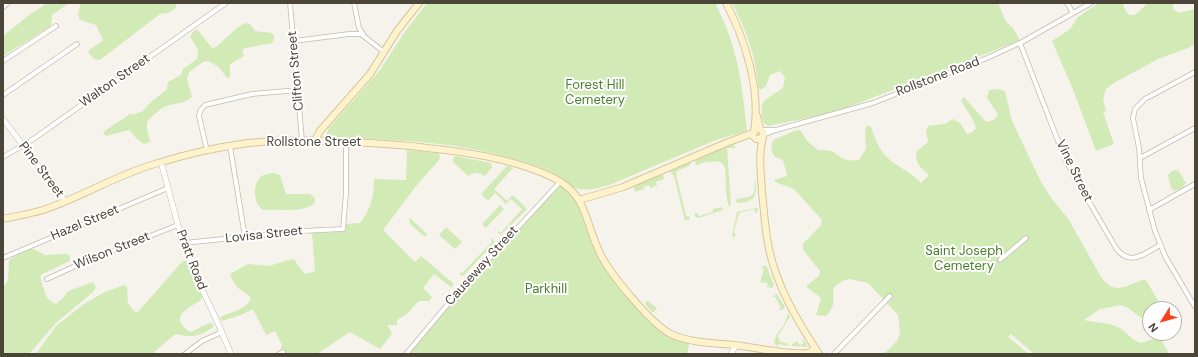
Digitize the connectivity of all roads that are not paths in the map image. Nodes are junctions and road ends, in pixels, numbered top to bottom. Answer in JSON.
{"nodes":[{"id":1,"x":8,"y":3,"type":"edge"},
{"id":2,"x":226,"y":3,"type":"edge"},
{"id":3,"x":290,"y":3,"type":"edge"},
{"id":4,"x":354,"y":3,"type":"edge"},
{"id":5,"x":419,"y":3,"type":"edge"},
{"id":6,"x":726,"y":3,"type":"edge"},
{"id":7,"x":1067,"y":3,"type":"edge"},
{"id":8,"x":1091,"y":3,"type":"edge"},
{"id":9,"x":3,"y":7,"type":"edge"},
{"id":10,"x":1073,"y":13,"type":"junction"},
{"id":11,"x":56,"y":26,"type":"dead end"},
{"id":12,"x":363,"y":34,"type":"junction"},
{"id":13,"x":294,"y":41,"type":"junction"},
{"id":14,"x":1020,"y":43,"type":"junction"},
{"id":15,"x":76,"y":44,"type":"dead end"},
{"id":16,"x":384,"y":52,"type":"junction"},
{"id":17,"x":3,"y":60,"type":"edge"},
{"id":18,"x":1195,"y":72,"type":"edge"},
{"id":19,"x":298,"y":90,"type":"junction"},
{"id":20,"x":3,"y":95,"type":"edge"},
{"id":21,"x":3,"y":119,"type":"edge"},
{"id":22,"x":1195,"y":128,"type":"edge"},
{"id":23,"x":758,"y":134,"type":"junction"},
{"id":24,"x":302,"y":140,"type":"junction"},
{"id":25,"x":315,"y":140,"type":"junction"},
{"id":26,"x":346,"y":142,"type":"junction"},
{"id":27,"x":24,"y":146,"type":"junction"},
{"id":28,"x":230,"y":146,"type":"junction"},
{"id":29,"x":208,"y":151,"type":"junction"},
{"id":30,"x":3,"y":157,"type":"edge"},
{"id":31,"x":1140,"y":158,"type":"junction"},
{"id":32,"x":161,"y":162,"type":"junction"},
{"id":33,"x":560,"y":181,"type":"junction"},
{"id":34,"x":1195,"y":184,"type":"edge"},
{"id":35,"x":168,"y":188,"type":"junction"},
{"id":36,"x":579,"y":200,"type":"junction"},
{"id":37,"x":65,"y":201,"type":"junction"},
{"id":38,"x":1149,"y":210,"type":"junction"},
{"id":39,"x":3,"y":219,"type":"edge"},
{"id":40,"x":178,"y":225,"type":"junction"},
{"id":41,"x":245,"y":237,"type":"junction"},
{"id":42,"x":1026,"y":238,"type":"dead end"},
{"id":43,"x":184,"y":243,"type":"junction"},
{"id":44,"x":1160,"y":245,"type":"junction"},
{"id":45,"x":3,"y":258,"type":"edge"},
{"id":46,"x":1000,"y":260,"type":"dead end"},
{"id":47,"x":47,"y":278,"type":"dead end"},
{"id":48,"x":890,"y":296,"type":"dead end"},
{"id":49,"x":1195,"y":296,"type":"edge"},
{"id":50,"x":1190,"y":299,"type":"junction"},
{"id":51,"x":1195,"y":307,"type":"edge"},
{"id":52,"x":222,"y":332,"type":"junction"},
{"id":53,"x":736,"y":345,"type":"junction"},
{"id":54,"x":817,"y":352,"type":"edge"},
{"id":55,"x":784,"y":353,"type":"edge"},
{"id":56,"x":185,"y":354,"type":"edge"},
{"id":57,"x":231,"y":354,"type":"edge"},
{"id":58,"x":406,"y":354,"type":"edge"},
{"id":59,"x":731,"y":354,"type":"edge"},
{"id":60,"x":834,"y":354,"type":"edge"}],
"edges":[{"from":1,"to":9,"type":"street"},
{"from":2,"to":27,"type":"street","name":"Walton Street"},
{"from":3,"to":13,"type":"street","name":"Clifton Street"},
{"from":4,"to":12,"type":"street"},
{"from":5,"to":16,"type":"main road"},
{"from":6,"to":23,"type":"main road"},
{"from":7,"to":10,"type":"street"},
{"from":8,"to":10,"type":"street","name":"Rollstone Road"},
{"from":10,"to":14,"type":"street","name":"Rollstone Road"},
{"from":11,"to":17,"type":"street"},
{"from":12,"to":13,"type":"street"},
{"from":12,"to":16,"type":"street"},
{"from":13,"to":19,"type":"street","name":"Clifton Street"},
{"from":14,"to":23,"type":"street","name":"Rollstone Road"},
{"from":14,"to":44,"type":"street","name":"Vine Street"},
{"from":15,"to":20,"type":"street"},
{"from":16,"to":25,"type":"main road"},
{"from":18,"to":31,"type":"street"},
{"from":19,"to":24,"type":"street","name":"Clifton Street"},
{"from":19,"to":29,"type":"street"},
{"from":21,"to":27,"type":"street","name":"Pine Street"},
{"from":22,"to":31,"type":"street"},
{"from":23,"to":36,"type":"main road","name":"Rollstone Road"},
{"from":23,"to":54,"type":"main road"},
{"from":24,"to":25,"type":"main road","name":"Rollstone Street"},
{"from":24,"to":28,"type":"main road","name":"Rollstone Street"},
{"from":25,"to":26,"type":"main road","name":"Rollstone Street"},
{"from":26,"to":33,"type":"main road","name":"Rollstone Street"},
{"from":26,"to":41,"type":"street","name":"Lovisa Street"},
{"from":27,"to":30,"type":"street","name":"Walton Street"},
{"from":27,"to":37,"type":"street","name":"Pine Street"},
{"from":28,"to":29,"type":"main road","name":"Rollstone Street"},
{"from":28,"to":41,"type":"street"},
{"from":29,"to":32,"type":"main road","name":"Rollstone Street"},
{"from":31,"to":38,"type":"street"},
{"from":32,"to":35,"type":"street","name":"Pratt Road"},
{"from":32,"to":37,"type":"main road","name":"Rollstone Street"},
{"from":33,"to":36,"type":"main road"},
{"from":33,"to":58,"type":"street","name":"Causeway Street"},
{"from":34,"to":38,"type":"street"},
{"from":35,"to":40,"type":"street","name":"Pratt Road"},
{"from":35,"to":45,"type":"street","name":"Hazel Street"},
{"from":36,"to":53,"type":"main road"},
{"from":37,"to":39,"type":"main road","name":"Rollstone Street"},
{"from":38,"to":44,"type":"street"},
{"from":40,"to":43,"type":"street","name":"Pratt Road"},
{"from":40,"to":47,"type":"street","name":"Wilson Street"},
{"from":41,"to":43,"type":"street","name":"Lovisa Street"},
{"from":42,"to":46,"type":"street"},
{"from":43,"to":52,"type":"street","name":"Pratt Road"},
{"from":44,"to":50,"type":"street"},
{"from":48,"to":60,"type":"street"},
{"from":49,"to":50,"type":"street"},
{"from":50,"to":51,"type":"street"},
{"from":52,"to":56,"type":"street"},
{"from":52,"to":57,"type":"street","name":"Pratt Road"},
{"from":53,"to":55,"type":"main road"},
{"from":53,"to":59,"type":"street"},
{"from":54,"to":55,"type":"main road"}]}
